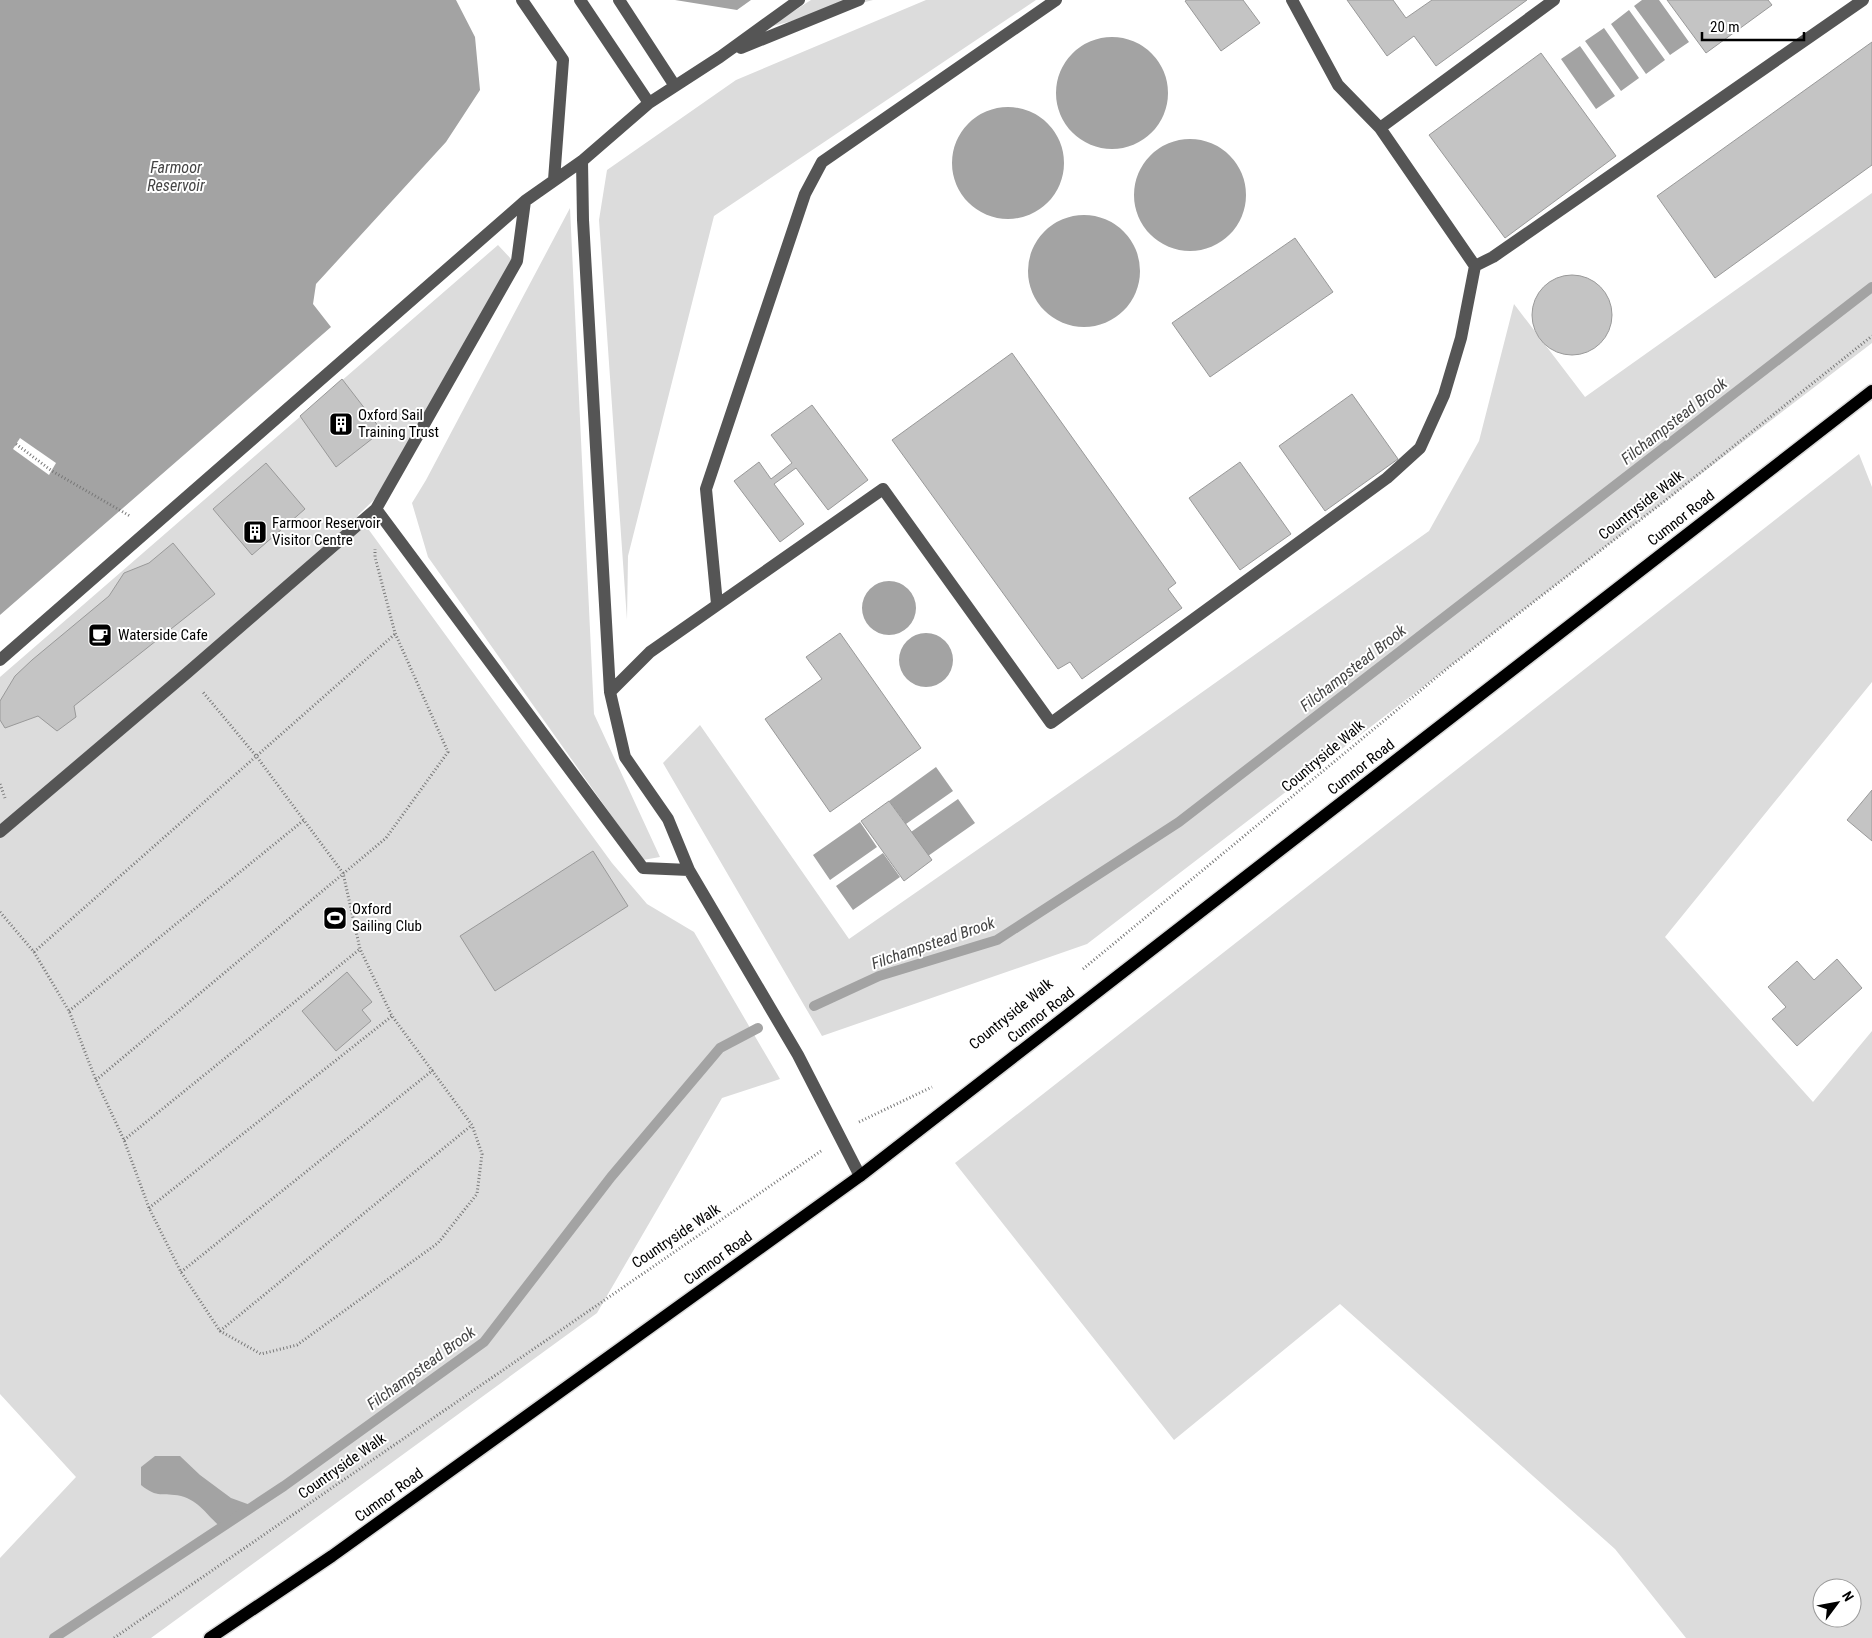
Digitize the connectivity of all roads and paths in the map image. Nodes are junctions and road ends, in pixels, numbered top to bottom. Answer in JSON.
{"nodes":[{"id":1,"x":522,"y":0,"type":"edge"},
{"id":2,"x":580,"y":0,"type":"edge"},
{"id":3,"x":619,"y":0,"type":"edge"},
{"id":4,"x":799,"y":0,"type":"edge"},
{"id":5,"x":860,"y":0,"type":"edge"},
{"id":6,"x":1056,"y":0,"type":"edge"},
{"id":7,"x":1292,"y":0,"type":"edge"},
{"id":8,"x":1554,"y":0,"type":"edge"},
{"id":9,"x":1863,"y":0,"type":"edge"},
{"id":10,"x":720,"y":57,"type":"junction"},
{"id":11,"x":675,"y":86,"type":"junction"},
{"id":12,"x":649,"y":103,"type":"junction"},
{"id":13,"x":1380,"y":128,"type":"junction"},
{"id":14,"x":582,"y":161,"type":"junction"},
{"id":15,"x":554,"y":180,"type":"junction"},
{"id":16,"x":526,"y":201,"type":"junction"},
{"id":17,"x":1475,"y":266,"type":"junction"},
{"id":18,"x":1872,"y":336,"type":"edge"},
{"id":19,"x":1872,"y":391,"type":"edge"},
{"id":20,"x":16,"y":444,"type":"dead end"},
{"id":21,"x":376,"y":509,"type":"junction"},
{"id":22,"x":152,"y":529,"type":"junction"},
{"id":23,"x":717,"y":604,"type":"junction"},
{"id":24,"x":396,"y":633,"type":"junction"},
{"id":25,"x":0,"y":660,"type":"edge"},
{"id":26,"x":187,"y":673,"type":"junction"},
{"id":27,"x":610,"y":692,"type":"junction"},
{"id":28,"x":257,"y":757,"type":"junction"},
{"id":29,"x":304,"y":820,"type":"junction"},
{"id":30,"x":0,"y":832,"type":"edge"},
{"id":31,"x":689,"y":870,"type":"junction"},
{"id":32,"x":343,"y":873,"type":"junction"},
{"id":33,"x":0,"y":912,"type":"edge"},
{"id":34,"x":360,"y":949,"type":"junction"},
{"id":35,"x":34,"y":952,"type":"junction"},
{"id":36,"x":1082,"y":970,"type":"dead end"},
{"id":37,"x":69,"y":1011,"type":"junction"},
{"id":38,"x":392,"y":1016,"type":"junction"},
{"id":39,"x":433,"y":1070,"type":"junction"},
{"id":40,"x":96,"y":1080,"type":"junction"},
{"id":41,"x":938,"y":1084,"type":"dead end"},
{"id":42,"x":472,"y":1125,"type":"junction"},
{"id":43,"x":838,"y":1133,"type":"junction"},
{"id":44,"x":124,"y":1140,"type":"junction"},
{"id":45,"x":860,"y":1176,"type":"junction"},
{"id":46,"x":149,"y":1208,"type":"junction"},
{"id":47,"x":181,"y":1272,"type":"junction"},
{"id":48,"x":220,"y":1331,"type":"junction"},
{"id":49,"x":114,"y":1638,"type":"edge"},
{"id":50,"x":210,"y":1638,"type":"edge"}],
"edges":[{"from":1,"to":15,"type":"street"},
{"from":2,"to":12,"type":"street"},
{"from":3,"to":11,"type":"street"},
{"from":4,"to":10,"type":"street"},
{"from":5,"to":10,"type":"street"},
{"from":6,"to":23,"type":"street"},
{"from":7,"to":13,"type":"street"},
{"from":8,"to":13,"type":"street"},
{"from":9,"to":17,"type":"street"},
{"from":10,"to":11,"type":"street"},
{"from":11,"to":12,"type":"street"},
{"from":12,"to":14,"type":"street"},
{"from":13,"to":17,"type":"street"},
{"from":14,"to":15,"type":"street"},
{"from":14,"to":27,"type":"street"},
{"from":15,"to":16,"type":"street"},
{"from":16,"to":21,"type":"street"},
{"from":16,"to":22,"type":"street"},
{"from":17,"to":23,"type":"street"},
{"from":18,"to":36,"type":"path","name":"Countryside Walk"},
{"from":19,"to":45,"type":"main road","name":"Cumnor Road"},
{"from":20,"to":22,"type":"path"},
{"from":21,"to":24,"type":"path"},
{"from":21,"to":26,"type":"street"},
{"from":21,"to":31,"type":"street"},
{"from":22,"to":25,"type":"street"},
{"from":23,"to":27,"type":"street"},
{"from":24,"to":28,"type":"path"},
{"from":24,"to":32,"type":"path"},
{"from":26,"to":28,"type":"path"},
{"from":26,"to":30,"type":"street"},
{"from":27,"to":31,"type":"street"},
{"from":28,"to":29,"type":"path"},
{"from":28,"to":35,"type":"path"},
{"from":29,"to":32,"type":"path"},
{"from":29,"to":37,"type":"path"},
{"from":31,"to":43,"type":"street"},
{"from":32,"to":34,"type":"path"},
{"from":32,"to":40,"type":"path"},
{"from":33,"to":35,"type":"path"},
{"from":34,"to":38,"type":"path"},
{"from":34,"to":44,"type":"path"},
{"from":35,"to":37,"type":"path"},
{"from":37,"to":40,"type":"path"},
{"from":38,"to":39,"type":"path"},
{"from":38,"to":46,"type":"path"},
{"from":39,"to":42,"type":"path"},
{"from":39,"to":47,"type":"path"},
{"from":40,"to":44,"type":"path"},
{"from":41,"to":43,"type":"path","name":"Countryside Walk"},
{"from":42,"to":48,"type":"path"},
{"from":42,"to":48,"type":"path"},
{"from":43,"to":45,"type":"street"},
{"from":43,"to":49,"type":"path","name":"Countryside Walk"},
{"from":44,"to":46,"type":"path"},
{"from":45,"to":50,"type":"main road","name":"Cumnor Road"},
{"from":46,"to":47,"type":"path"},
{"from":47,"to":48,"type":"path"}]}
